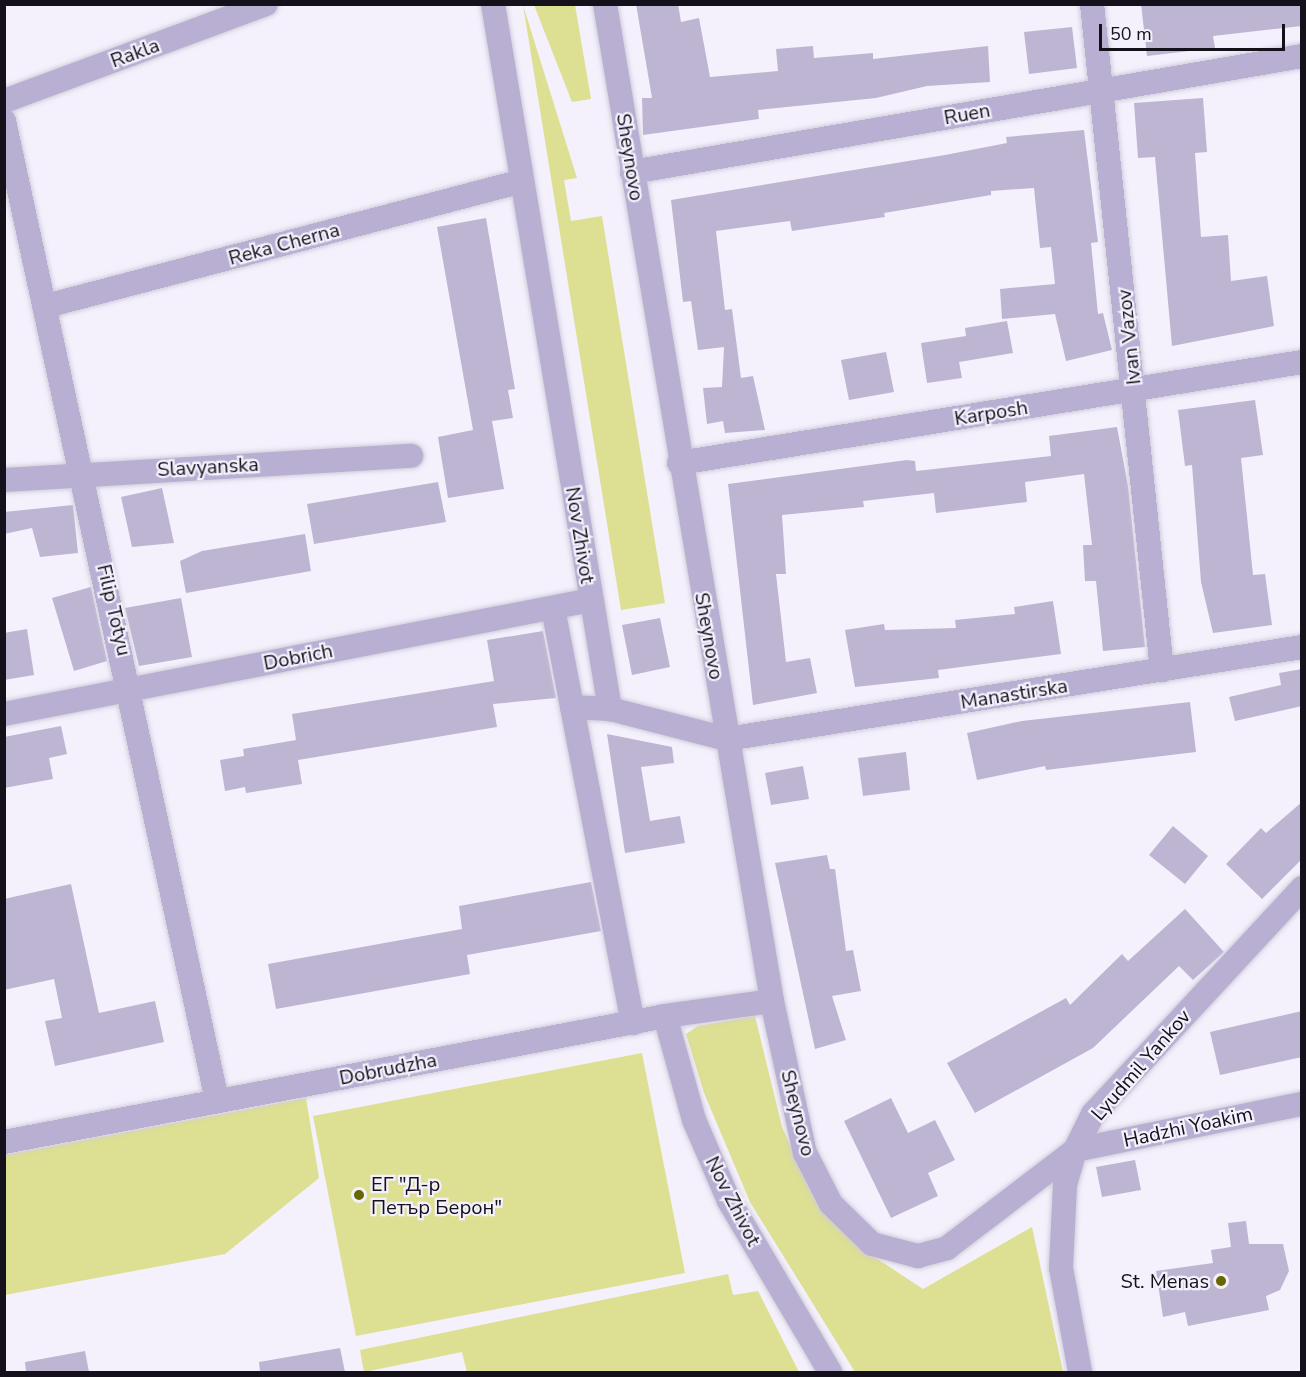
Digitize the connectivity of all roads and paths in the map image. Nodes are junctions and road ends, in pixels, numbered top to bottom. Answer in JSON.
{"nodes":[{"id":1,"x":266,"y":4,"type":"edge"},
{"id":2,"x":493,"y":4,"type":"edge"},
{"id":3,"x":605,"y":4,"type":"edge"},
{"id":4,"x":1092,"y":4,"type":"edge"},
{"id":5,"x":1302,"y":56,"type":"edge"},
{"id":6,"x":1102,"y":90,"type":"junction"},
{"id":7,"x":4,"y":101,"type":"edge"},
{"id":8,"x":4,"y":121,"type":"edge"},
{"id":9,"x":632,"y":172,"type":"junction"},
{"id":10,"x":522,"y":181,"type":"junction"},
{"id":11,"x":46,"y":306,"type":"junction"},
{"id":12,"x":1302,"y":362,"type":"edge"},
{"id":13,"x":1134,"y":390,"type":"junction"},
{"id":14,"x":411,"y":456,"type":"dead end"},
{"id":15,"x":679,"y":463,"type":"junction"},
{"id":16,"x":83,"y":473,"type":"junction"},
{"id":17,"x":4,"y":480,"type":"edge"},
{"id":18,"x":591,"y":600,"type":"junction"},
{"id":19,"x":553,"y":608,"type":"junction"},
{"id":20,"x":1302,"y":647,"type":"edge"},
{"id":21,"x":1162,"y":670,"type":"junction"},
{"id":22,"x":132,"y":690,"type":"junction"},
{"id":23,"x":572,"y":707,"type":"junction"},
{"id":24,"x":610,"y":709,"type":"junction"},
{"id":25,"x":4,"y":714,"type":"edge"},
{"id":26,"x":727,"y":739,"type":"junction"},
{"id":27,"x":1302,"y":888,"type":"edge"},
{"id":28,"x":772,"y":1001,"type":"junction"},
{"id":29,"x":665,"y":1016,"type":"junction"},
{"id":30,"x":633,"y":1023,"type":"junction"},
{"id":31,"x":217,"y":1100,"type":"junction"},
{"id":32,"x":1302,"y":1104,"type":"edge"},
{"id":33,"x":4,"y":1142,"type":"edge"},
{"id":34,"x":1075,"y":1150,"type":"junction"},
{"id":35,"x":872,"y":1244,"type":"joint"},
{"id":36,"x":830,"y":1372,"type":"edge"},
{"id":37,"x":1080,"y":1372,"type":"edge"}],
"edges":[{"from":1,"to":7,"type":"street","name":"Rakla"},
{"from":2,"to":10,"type":"street","name":"Nov Zhivot"},
{"from":3,"to":9,"type":"street","name":"Sheynovo"},
{"from":4,"to":6,"type":"street","name":"Ivan Vazov"},
{"from":5,"to":6,"type":"street","name":"Ruen"},
{"from":6,"to":9,"type":"street","name":"Ruen"},
{"from":6,"to":13,"type":"street","name":"Ivan Vazov"},
{"from":8,"to":11,"type":"street","name":"Filip Totyu"},
{"from":9,"to":15,"type":"street","name":"Sheynovo"},
{"from":10,"to":11,"type":"street","name":"Reka Cherna"},
{"from":10,"to":18,"type":"street","name":"Nov Zhivot"},
{"from":11,"to":16,"type":"street","name":"Filip Totyu"},
{"from":12,"to":13,"type":"street","name":"Karposh"},
{"from":13,"to":15,"type":"street","name":"Karposh"},
{"from":13,"to":21,"type":"street","name":"Ivan Vazov"},
{"from":14,"to":16,"type":"street","name":"Slavyanska"},
{"from":15,"to":26,"type":"street","name":"Sheynovo"},
{"from":16,"to":17,"type":"street","name":"Slavyanska"},
{"from":16,"to":22,"type":"street","name":"Filip Totyu"},
{"from":18,"to":19,"type":"street","name":"Dobrich"},
{"from":18,"to":24,"type":"street","name":"Nov Zhivot"},
{"from":19,"to":22,"type":"street","name":"Dobrich"},
{"from":19,"to":23,"type":"street"},
{"from":20,"to":21,"type":"street","name":"Manastirska"},
{"from":21,"to":26,"type":"street","name":"Manastirska"},
{"from":22,"to":25,"type":"street","name":"Dobrich"},
{"from":22,"to":31,"type":"street","name":"Filip Totyu"},
{"from":23,"to":24,"type":"street"},
{"from":23,"to":30,"type":"street"},
{"from":24,"to":26,"type":"street"},
{"from":26,"to":28,"type":"street","name":"Sheynovo"},
{"from":27,"to":34,"type":"street","name":"Lyudmil Yankov"},
{"from":28,"to":29,"type":"street","name":"Dobrudzha"},
{"from":28,"to":35,"type":"street","name":"Sheynovo"},
{"from":29,"to":30,"type":"street","name":"Dobrudzha"},
{"from":29,"to":36,"type":"street","name":"Nov Zhivot"},
{"from":30,"to":31,"type":"street","name":"Dobrudzha"},
{"from":31,"to":33,"type":"street","name":"Dobrudzha"},
{"from":32,"to":34,"type":"street","name":"Hadzhi Yoakim"},
{"from":34,"to":35,"type":"street","name":"Lyudmil Yankov"},
{"from":34,"to":37,"type":"street"}]}
